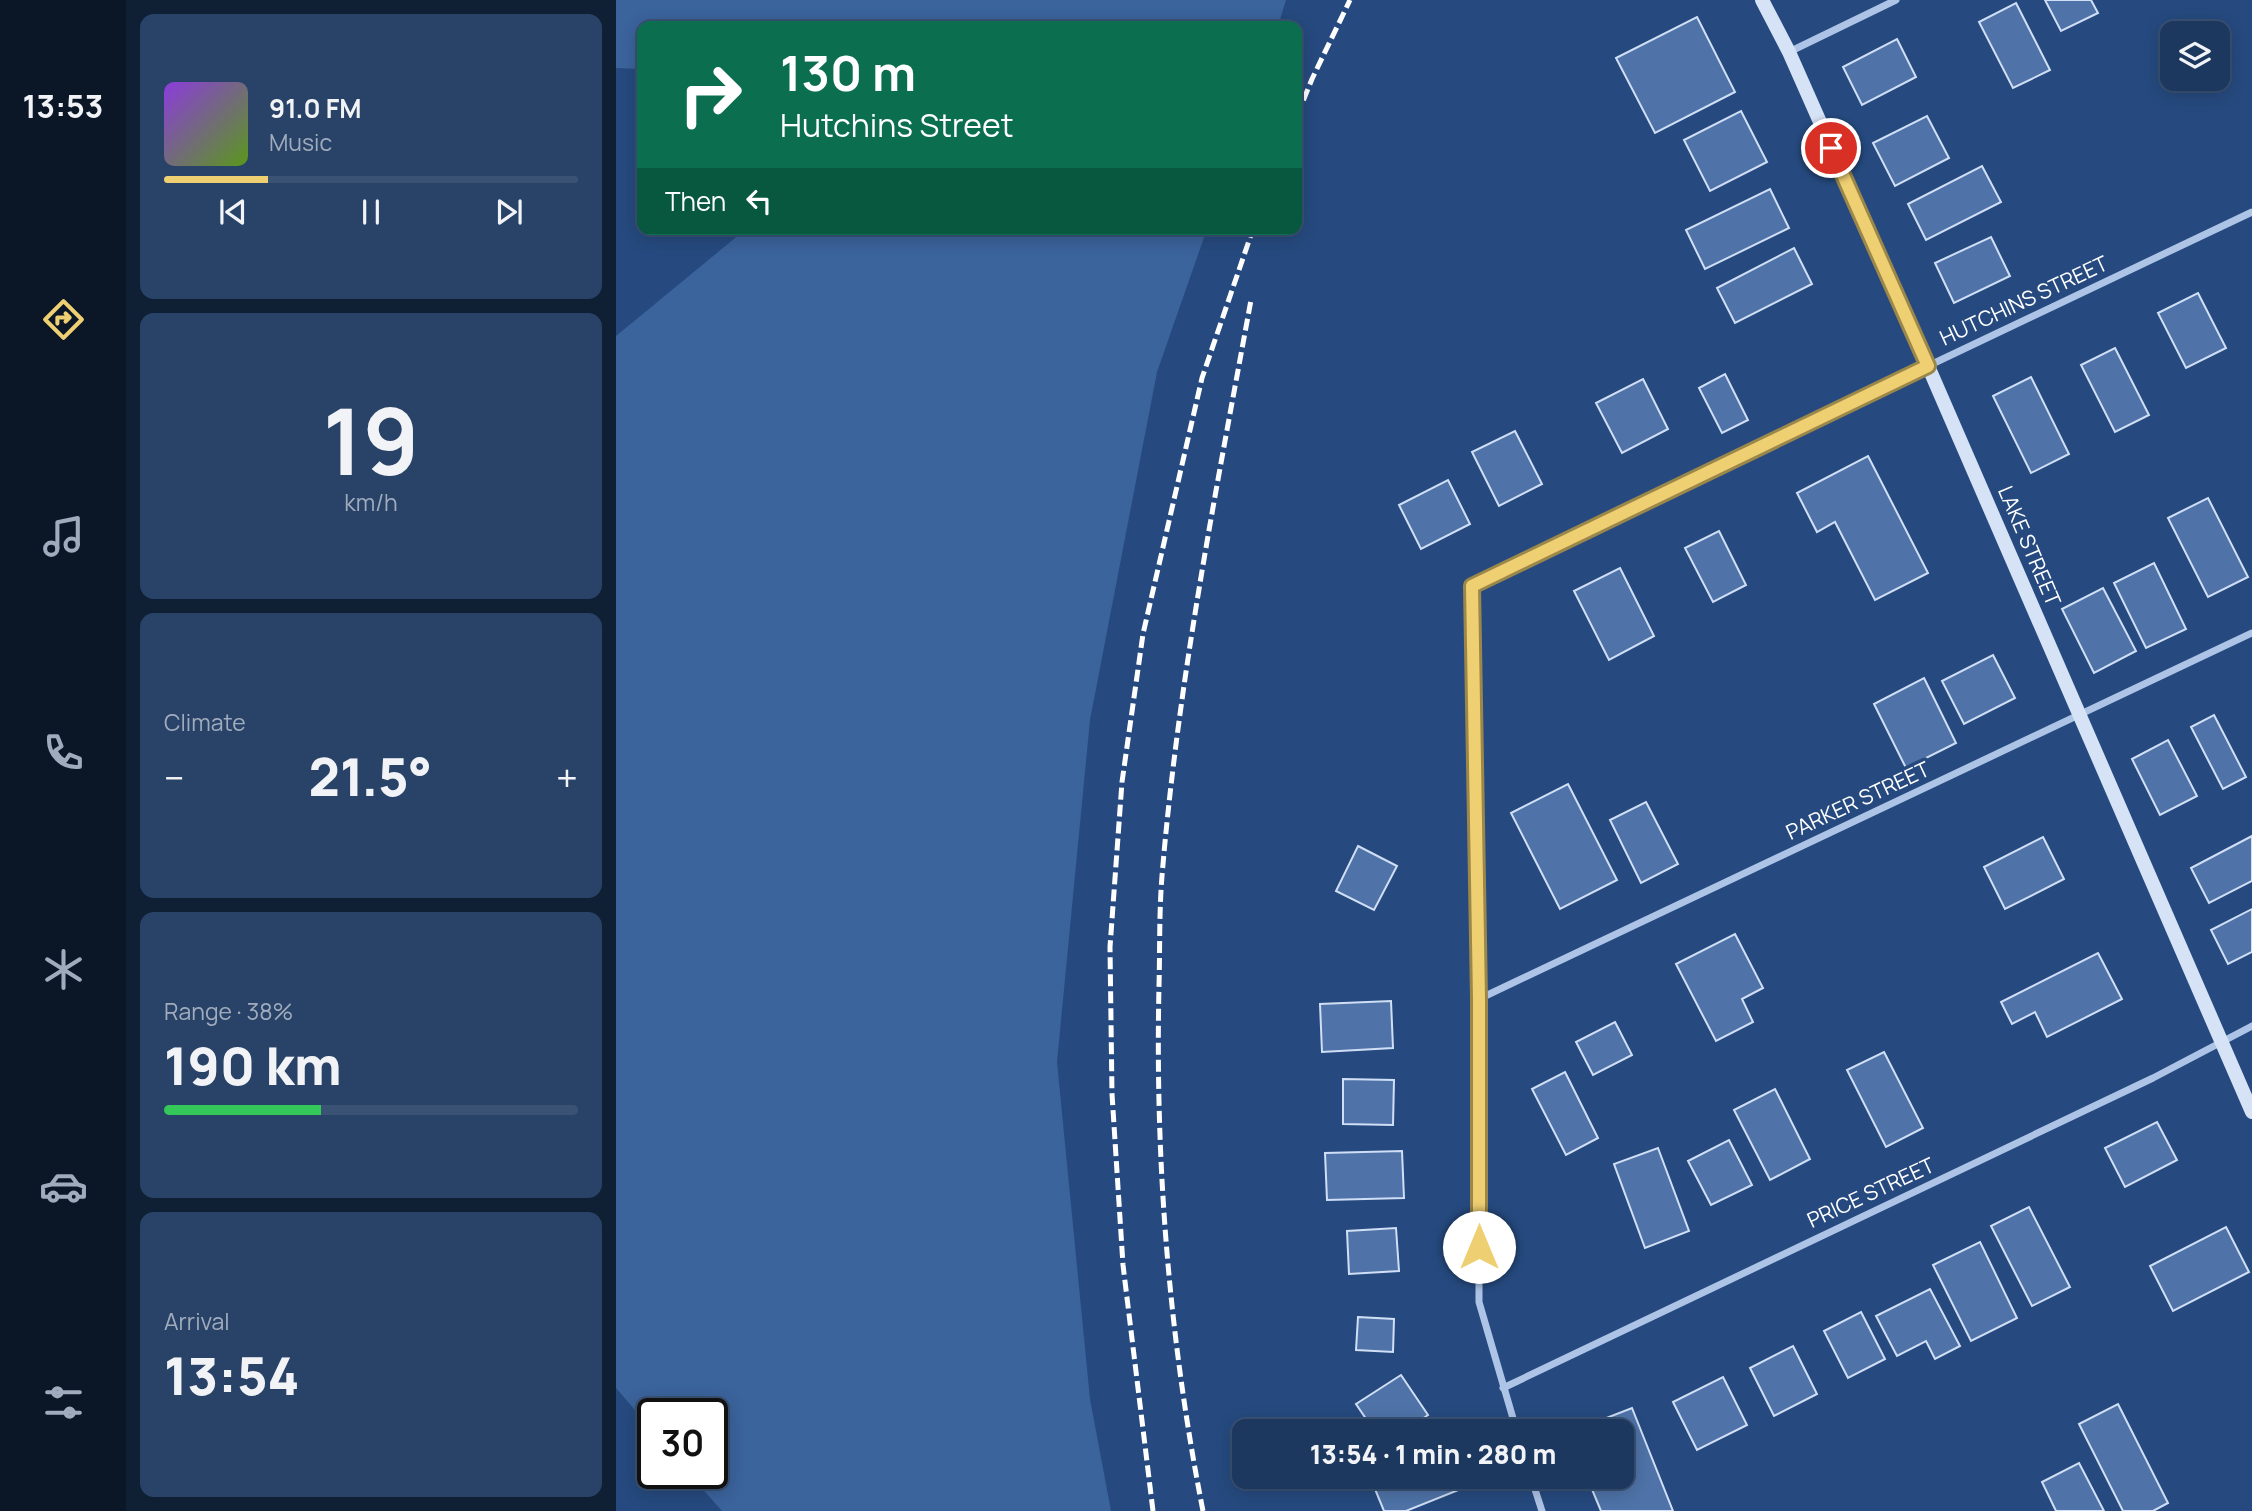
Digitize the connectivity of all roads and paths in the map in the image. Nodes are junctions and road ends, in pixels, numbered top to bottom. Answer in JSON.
{"nodes":[{"id":1,"x":1762,"y":0,"type":"edge"},
{"id":2,"x":1896,"y":0,"type":"edge"},
{"id":3,"x":1788,"y":52,"type":"junction"},
{"id":4,"x":2252,"y":212,"type":"edge"},
{"id":5,"x":1928,"y":366,"type":"junction"},
{"id":6,"x":2252,"y":633,"type":"edge"},
{"id":7,"x":2079,"y":716,"type":"junction"},
{"id":8,"x":1479,"y":999,"type":"junction"},
{"id":9,"x":2252,"y":1026,"type":"edge"},
{"id":10,"x":2220,"y":1041,"type":"junction"},
{"id":11,"x":2252,"y":1112,"type":"edge"},
{"id":12,"x":1503,"y":1388,"type":"junction"},
{"id":13,"x":1513,"y":1419,"type":"edge"},
{"id":14,"x":1535,"y":1489,"type":"edge"},
{"id":15,"x":1542,"y":1511,"type":"edge"}],
"edges":[{"from":1,"to":3,"type":"street","name":"LAKE STREET"},
{"from":2,"to":3,"type":"street"},
{"from":3,"to":5,"type":"street","name":"LAKE STREET"},
{"from":4,"to":5,"type":"street","name":"HUTCHINS STREET"},
{"from":5,"to":7,"type":"street","name":"LAKE STREET"},
{"from":5,"to":8,"type":"street","name":"HUTCHINS STREET"},
{"from":6,"to":7,"type":"street","name":"PARKER STREET"},
{"from":7,"to":8,"type":"street","name":"PARKER STREET"},
{"from":7,"to":10,"type":"street","name":"LAKE STREET"},
{"from":8,"to":12,"type":"street"},
{"from":9,"to":10,"type":"street","name":"PRICE STREET"},
{"from":10,"to":11,"type":"street","name":"LAKE STREET"},
{"from":10,"to":12,"type":"street","name":"PRICE STREET"},
{"from":12,"to":13,"type":"street"},
{"from":14,"to":15,"type":"street"}]}
